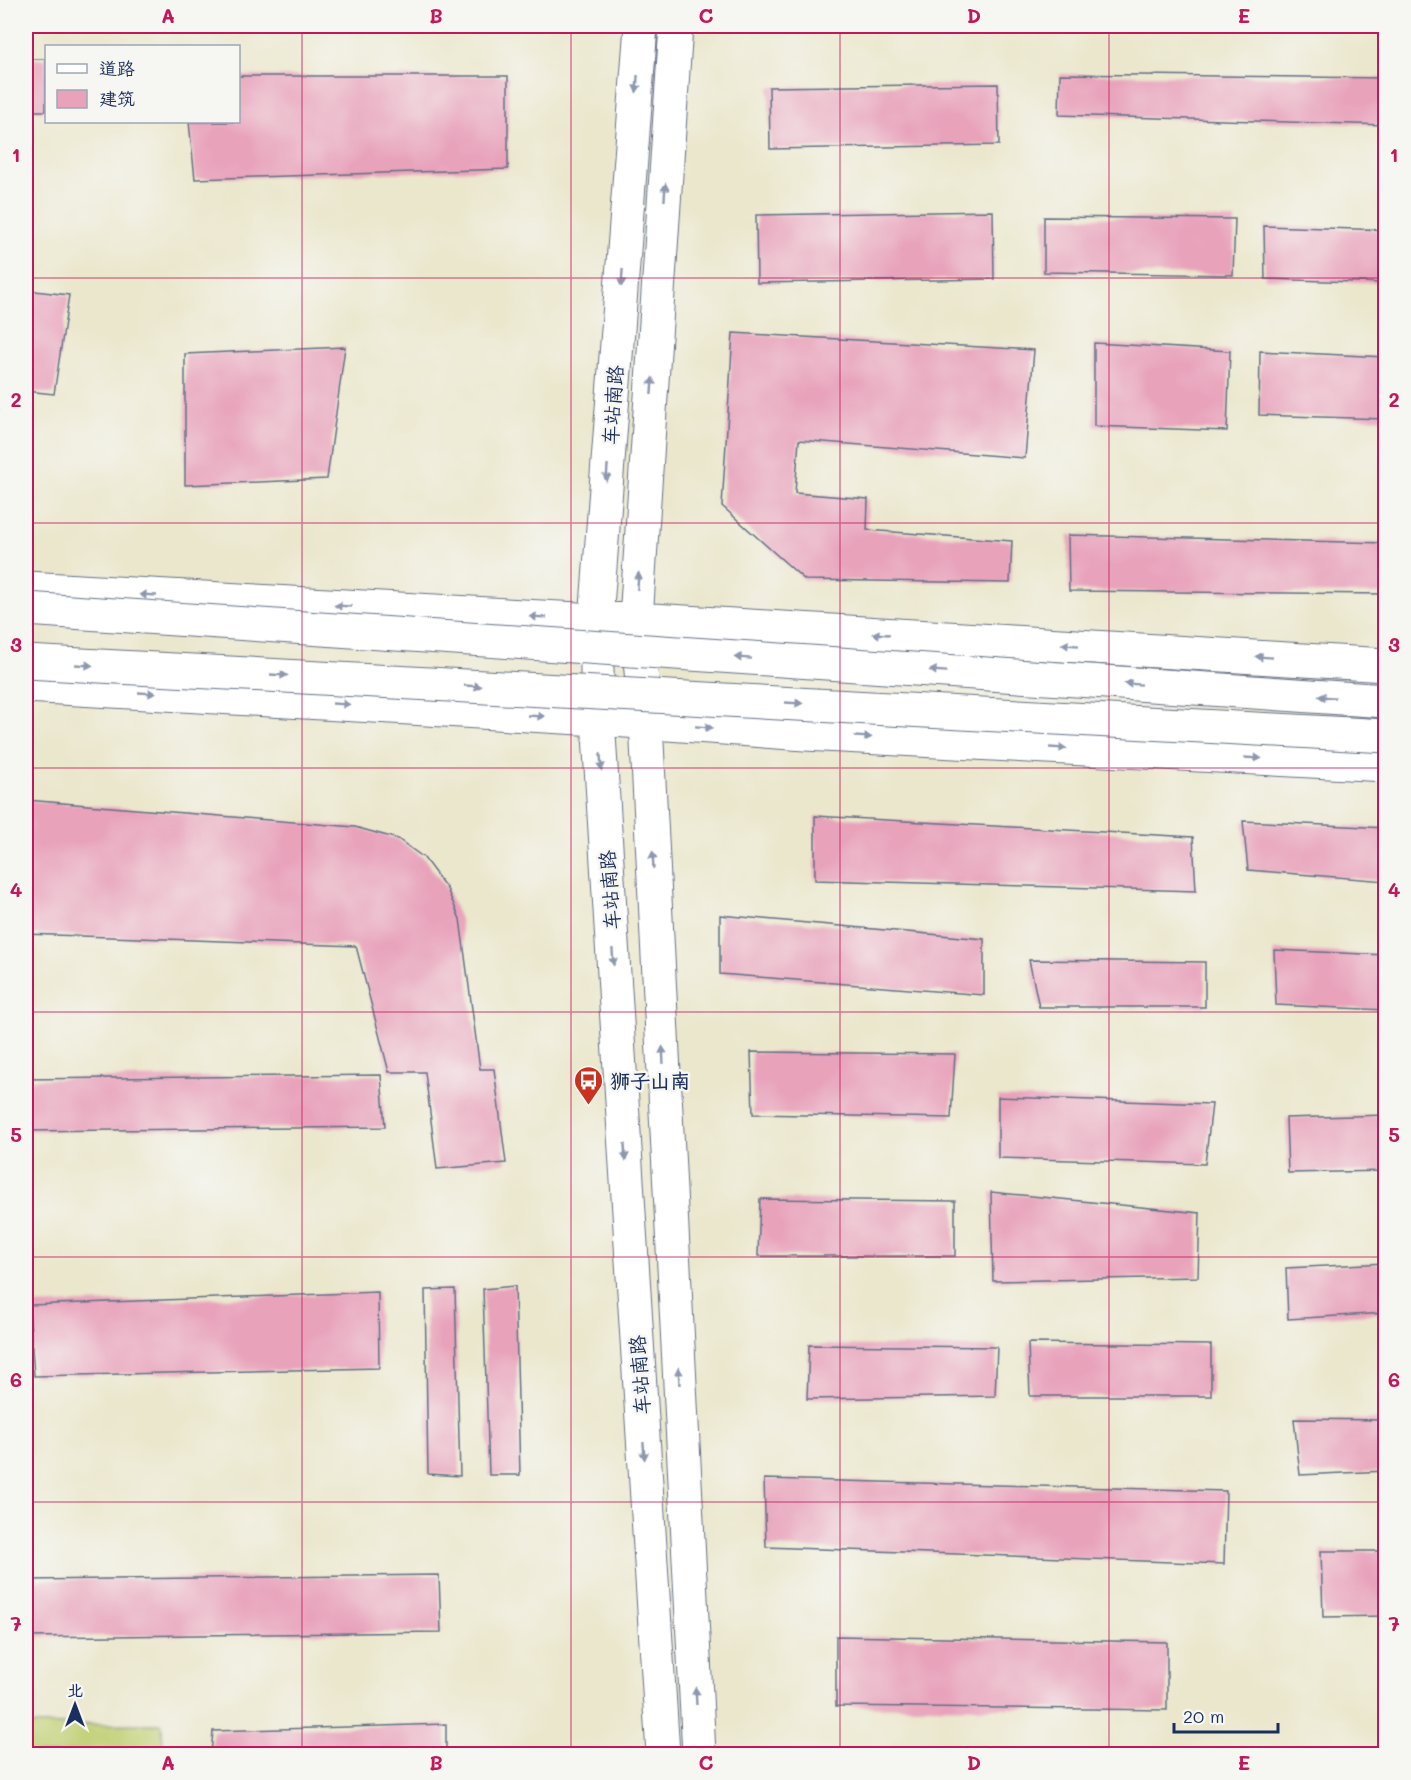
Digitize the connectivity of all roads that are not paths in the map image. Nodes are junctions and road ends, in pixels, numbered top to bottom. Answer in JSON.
{"nodes":[{"id":1,"x":641,"y":26,"type":"edge"},
{"id":2,"x":676,"y":26,"type":"edge"},
{"id":3,"x":26,"y":588,"type":"edge"},
{"id":4,"x":26,"y":609,"type":"edge"},
{"id":5,"x":636,"y":619,"type":"junction"},
{"id":6,"x":596,"y":620,"type":"junction"},
{"id":7,"x":26,"y":662,"type":"edge"},
{"id":8,"x":1386,"y":665,"type":"edge"},
{"id":9,"x":26,"y":686,"type":"edge"},
{"id":10,"x":1386,"y":701,"type":"edge"},
{"id":11,"x":598,"y":719,"type":"junction"},
{"id":12,"x":646,"y":723,"type":"junction"},
{"id":13,"x":1386,"y":736,"type":"edge"},
{"id":14,"x":1386,"y":765,"type":"edge"},
{"id":15,"x":663,"y":1755,"type":"edge"},
{"id":16,"x":699,"y":1755,"type":"edge"}],
"edges":[{"from":1,"to":6,"type":"main road","name":"车站南路","one_way":true},
{"from":5,"to":2,"type":"main road","name":"车站南路","one_way":true},
{"from":6,"to":3,"type":"main road","one_way":true},
{"from":10,"to":4,"type":"main road","one_way":true,"bridge":true},
{"from":5,"to":6,"type":"main road"},
{"from":8,"to":5,"type":"main road","one_way":true},
{"from":5,"to":12,"type":"main road","name":"车站南路"},
{"from":6,"to":11,"type":"main road","name":"车站南路"},
{"from":7,"to":13,"type":"main road","one_way":true,"bridge":true},
{"from":9,"to":11,"type":"main road","one_way":true},
{"from":11,"to":12,"type":"main road"},
{"from":11,"to":15,"type":"main road","name":"车站南路","one_way":true},
{"from":12,"to":14,"type":"main road","one_way":true},
{"from":16,"to":12,"type":"main road","name":"车站南路","one_way":true}]}
